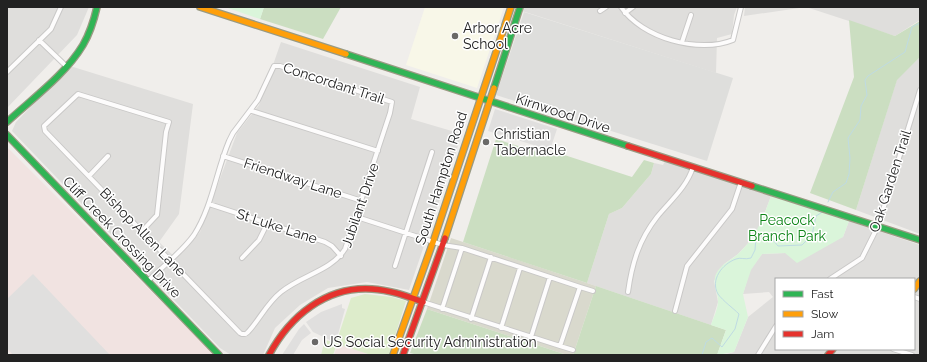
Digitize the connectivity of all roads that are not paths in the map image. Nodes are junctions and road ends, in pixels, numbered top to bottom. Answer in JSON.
{"nodes":[{"id":1,"x":61,"y":7,"type":"edge"},
{"id":2,"x":97,"y":7,"type":"edge"},
{"id":3,"x":200,"y":7,"type":"edge"},
{"id":4,"x":511,"y":7,"type":"edge"},
{"id":5,"x":520,"y":7,"type":"edge"},
{"id":6,"x":606,"y":7,"type":"edge"},
{"id":7,"x":621,"y":7,"type":"edge"},
{"id":8,"x":633,"y":7,"type":"edge"},
{"id":9,"x":741,"y":7,"type":"edge"},
{"id":10,"x":600,"y":11,"type":"dead end"},
{"id":11,"x":625,"y":13,"type":"junction"},
{"id":12,"x":691,"y":15,"type":"dead end"},
{"id":13,"x":39,"y":40,"type":"junction"},
{"id":14,"x":682,"y":42,"type":"junction"},
{"id":15,"x":66,"y":66,"type":"junction"},
{"id":16,"x":7,"y":72,"type":"edge"},
{"id":17,"x":920,"y":90,"type":"edge"},
{"id":18,"x":480,"y":98,"type":"junction"},
{"id":19,"x":392,"y":102,"type":"joint"},
{"id":20,"x":489,"y":102,"type":"junction"},
{"id":21,"x":252,"y":111,"type":"junction"},
{"id":22,"x":7,"y":122,"type":"edge"},
{"id":23,"x":7,"y":135,"type":"edge"},
{"id":24,"x":378,"y":151,"type":"junction"},
{"id":25,"x":432,"y":152,"type":"dead end"},
{"id":26,"x":108,"y":156,"type":"dead end"},
{"id":27,"x":223,"y":156,"type":"junction"},
{"id":28,"x":693,"y":167,"type":"junction"},
{"id":29,"x":89,"y":176,"type":"junction"},
{"id":30,"x":741,"y":182,"type":"junction"},
{"id":31,"x":362,"y":200,"type":"junction"},
{"id":32,"x":209,"y":204,"type":"junction"},
{"id":33,"x":357,"y":217,"type":"junction"},
{"id":34,"x":267,"y":224,"type":"junction"},
{"id":35,"x":878,"y":226,"type":"junction"},
{"id":36,"x":142,"y":230,"type":"junction"},
{"id":37,"x":406,"y":233,"type":"junction"},
{"id":38,"x":920,"y":240,"type":"edge"},
{"id":39,"x":434,"y":242,"type":"junction"},
{"id":40,"x":443,"y":245,"type":"junction"},
{"id":41,"x":462,"y":248,"type":"junction"},
{"id":42,"x":341,"y":256,"type":"junction"},
{"id":43,"x":491,"y":257,"type":"junction"},
{"id":44,"x":242,"y":258,"type":"dead end"},
{"id":45,"x":170,"y":259,"type":"junction"},
{"id":46,"x":395,"y":266,"type":"dead end"},
{"id":47,"x":520,"y":268,"type":"junction"},
{"id":48,"x":550,"y":277,"type":"junction"},
{"id":49,"x":832,"y":278,"type":"edge"},
{"id":50,"x":148,"y":281,"type":"junction"},
{"id":51,"x":580,"y":287,"type":"junction"},
{"id":52,"x":593,"y":291,"type":"dead end"},
{"id":53,"x":628,"y":292,"type":"dead end"},
{"id":54,"x":414,"y":299,"type":"junction"},
{"id":55,"x":423,"y":302,"type":"junction"},
{"id":56,"x":442,"y":309,"type":"junction"},
{"id":57,"x":675,"y":311,"type":"dead end"},
{"id":58,"x":471,"y":319,"type":"junction"},
{"id":59,"x":501,"y":328,"type":"junction"},
{"id":60,"x":775,"y":328,"type":"edge"},
{"id":61,"x":246,"y":334,"type":"joint"},
{"id":62,"x":531,"y":337,"type":"junction"},
{"id":63,"x":560,"y":346,"type":"junction"},
{"id":64,"x":573,"y":350,"type":"dead end"},
{"id":65,"x":896,"y":350,"type":"edge"},
{"id":66,"x":219,"y":355,"type":"edge"},
{"id":67,"x":269,"y":355,"type":"edge"},
{"id":68,"x":393,"y":355,"type":"edge"},
{"id":69,"x":403,"y":355,"type":"edge"},
{"id":70,"x":758,"y":355,"type":"edge"},
{"id":71,"x":912,"y":355,"type":"edge"}],
"edges":[{"from":1,"to":13,"type":"street"},
{"from":2,"to":15,"type":"street"},
{"from":3,"to":18,"type":"street","name":"Kirnwood Drive"},
{"from":4,"to":18,"type":"street","name":"South Hampton Road"},
{"from":5,"to":20,"type":"street","name":"South Hampton Road"},
{"from":6,"to":10,"type":"street"},
{"from":7,"to":11,"type":"street"},
{"from":8,"to":11,"type":"street"},
{"from":9,"to":14,"type":"street"},
{"from":11,"to":14,"type":"street"},
{"from":12,"to":14,"type":"street"},
{"from":13,"to":15,"type":"street"},
{"from":13,"to":16,"type":"street"},
{"from":15,"to":22,"type":"street"},
{"from":17,"to":35,"type":"street","name":"Oak Garden Trail"},
{"from":18,"to":20,"type":"street","name":"Kirnwood Drive"},
{"from":18,"to":39,"type":"street","name":"South Hampton Road"},
{"from":19,"to":21,"type":"street","name":"Concordant Trail"},
{"from":19,"to":24,"type":"street","name":"Jubilant Drive"},
{"from":20,"to":28,"type":"street","name":"Kirnwood Drive"},
{"from":20,"to":40,"type":"street","name":"South Hampton Road"},
{"from":21,"to":24,"type":"street"},
{"from":21,"to":27,"type":"street"},
{"from":23,"to":50,"type":"street","name":"Cliff Creek Crossing Drive"},
{"from":24,"to":31,"type":"street","name":"Jubilant Drive"},
{"from":25,"to":37,"type":"street"},
{"from":26,"to":29,"type":"street"},
{"from":27,"to":31,"type":"street","name":"Friendway Lane"},
{"from":27,"to":32,"type":"street"},
{"from":28,"to":30,"type":"street","name":"Kirnwood Drive"},
{"from":28,"to":53,"type":"street"},
{"from":29,"to":36,"type":"street","name":"Bishop Allen Lane"},
{"from":29,"to":36,"type":"street","name":"Bishop Allen Lane"},
{"from":30,"to":35,"type":"street","name":"Kirnwood Drive"},
{"from":30,"to":57,"type":"street"},
{"from":31,"to":33,"type":"street","name":"Jubilant Drive"},
{"from":32,"to":34,"type":"street","name":"St Luke Lane"},
{"from":32,"to":45,"type":"street"},
{"from":33,"to":37,"type":"street"},
{"from":33,"to":42,"type":"street","name":"Jubilant Drive"},
{"from":34,"to":42,"type":"street","name":"St Luke Lane"},
{"from":34,"to":44,"type":"street"},
{"from":35,"to":38,"type":"street","name":"Kirnwood Drive"},
{"from":35,"to":49,"type":"street","name":"Oak Garden Trail"},
{"from":36,"to":45,"type":"street","name":"Bishop Allen Lane"},
{"from":37,"to":39,"type":"street"},
{"from":37,"to":46,"type":"street"},
{"from":39,"to":40,"type":"street"},
{"from":39,"to":54,"type":"street","name":"South Hampton Road"},
{"from":40,"to":41,"type":"street"},
{"from":40,"to":55,"type":"street","name":"South Hampton Road"},
{"from":41,"to":43,"type":"street"},
{"from":41,"to":56,"type":"street"},
{"from":42,"to":61,"type":"street","name":"Jubilant Drive"},
{"from":43,"to":47,"type":"street"},
{"from":43,"to":58,"type":"street"},
{"from":45,"to":50,"type":"street"},
{"from":45,"to":61,"type":"street","name":"Bishop Allen Lane"},
{"from":47,"to":48,"type":"street"},
{"from":47,"to":59,"type":"street"},
{"from":48,"to":51,"type":"street"},
{"from":48,"to":62,"type":"street"},
{"from":50,"to":66,"type":"street","name":"Cliff Creek Crossing Drive"},
{"from":51,"to":52,"type":"street"},
{"from":51,"to":63,"type":"street"},
{"from":54,"to":55,"type":"street"},
{"from":54,"to":67,"type":"street"},
{"from":54,"to":68,"type":"street","name":"South Hampton Road"},
{"from":55,"to":56,"type":"street"},
{"from":55,"to":69,"type":"street","name":"South Hampton Road"},
{"from":56,"to":58,"type":"street"},
{"from":58,"to":59,"type":"street"},
{"from":59,"to":62,"type":"street"},
{"from":60,"to":70,"type":"street"},
{"from":62,"to":63,"type":"street"},
{"from":63,"to":64,"type":"street"},
{"from":65,"to":71,"type":"street"}]}
